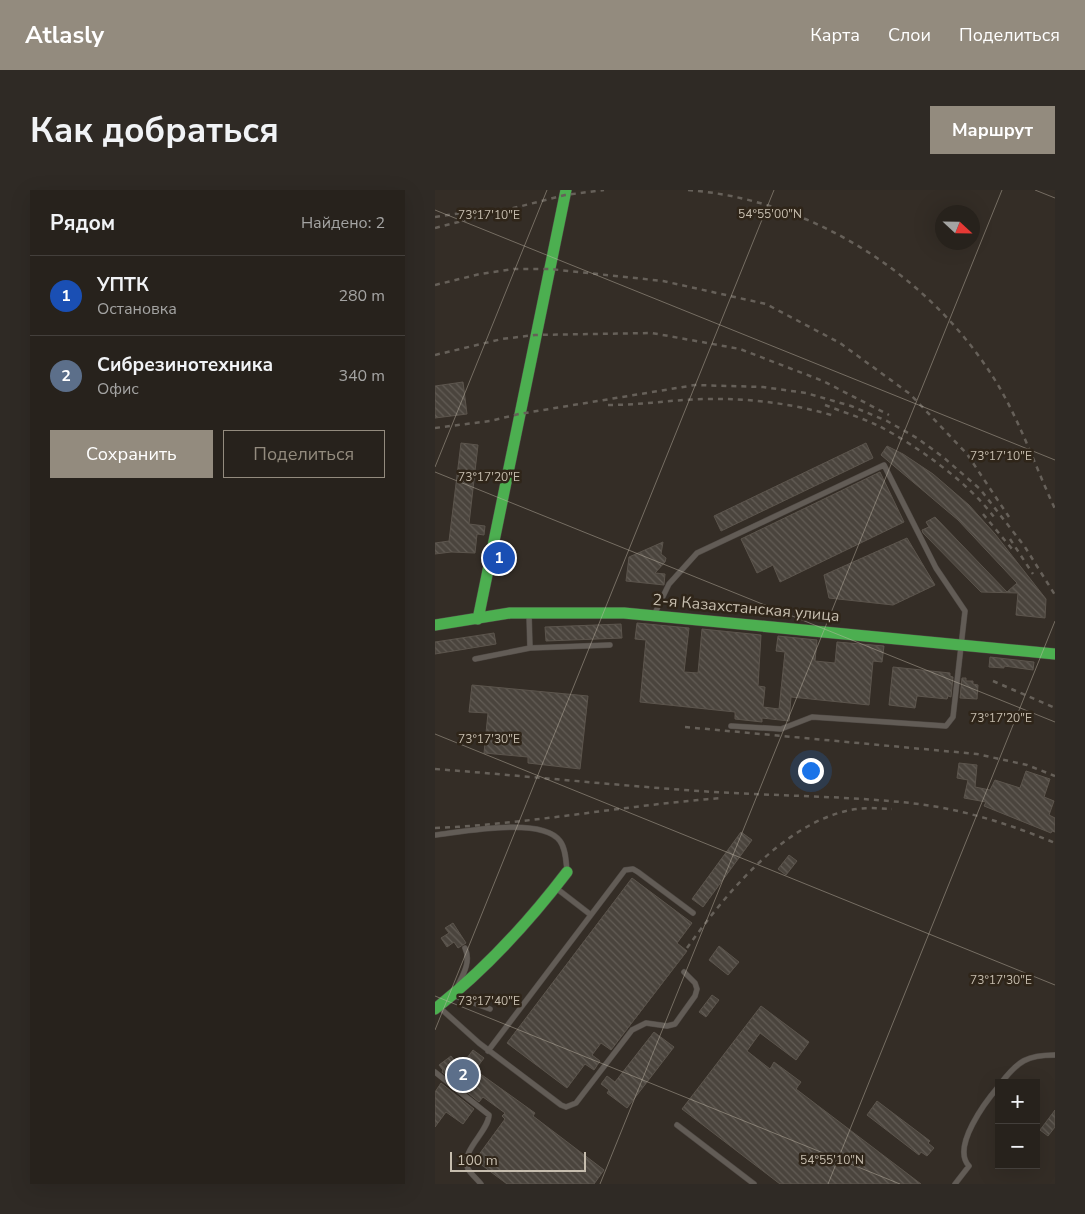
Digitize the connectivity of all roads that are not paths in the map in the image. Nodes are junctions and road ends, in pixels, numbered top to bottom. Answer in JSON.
{"nodes":[{"id":1,"x":566,"y":190,"type":"edge"},
{"id":2,"x":529,"y":613,"type":"junction"},
{"id":3,"x":653,"y":616,"type":"junction"},
{"id":4,"x":478,"y":619,"type":"junction"},
{"id":5,"x":435,"y":625,"type":"edge"},
{"id":6,"x":610,"y":645,"type":"dead end"},
{"id":7,"x":962,"y":645,"type":"junction"},
{"id":8,"x":530,"y":648,"type":"junction"},
{"id":9,"x":1055,"y":654,"type":"edge"},
{"id":10,"x":475,"y":659,"type":"dead end"},
{"id":11,"x":731,"y":726,"type":"dead end"},
{"id":12,"x":435,"y":835,"type":"edge"},
{"id":13,"x":567,"y":872,"type":"joint"},
{"id":14,"x":555,"y":887,"type":"junction"},
{"id":15,"x":693,"y":913,"type":"dead end"},
{"id":16,"x":591,"y":915,"type":"junction"},
{"id":17,"x":465,"y":948,"type":"dead end"},
{"id":18,"x":684,"y":972,"type":"dead end"},
{"id":19,"x":453,"y":995,"type":"junction"},
{"id":20,"x":437,"y":1008,"type":"edge"},
{"id":21,"x":490,"y":1009,"type":"dead end"},
{"id":22,"x":488,"y":1050,"type":"junction"},
{"id":23,"x":1055,"y":1055,"type":"edge"},
{"id":24,"x":435,"y":1072,"type":"edge"},
{"id":25,"x":1004,"y":1079,"type":"edge"},
{"id":26,"x":995,"y":1091,"type":"edge"},
{"id":27,"x":677,"y":1125,"type":"dead end"},
{"id":28,"x":481,"y":1184,"type":"edge"},
{"id":29,"x":754,"y":1184,"type":"edge"},
{"id":30,"x":955,"y":1184,"type":"edge"}],
"edges":[{"from":1,"to":4,"type":"street"},
{"from":2,"to":3,"type":"street","name":"2-я Казахстанская улица"},
{"from":2,"to":4,"type":"street","name":"2-я Казахстанская улица"},
{"from":2,"to":8,"type":"lane"},
{"from":3,"to":7,"type":"street","name":"2-я Казахстанская улица"},
{"from":3,"to":7,"type":"lane"},
{"from":4,"to":5,"type":"street","name":"2-я Казахстанская улица"},
{"from":6,"to":8,"type":"lane"},
{"from":7,"to":9,"type":"street","name":"2-я Казахстанская улица"},
{"from":7,"to":11,"type":"lane"},
{"from":8,"to":10,"type":"lane"},
{"from":12,"to":13,"type":"lane"},
{"from":13,"to":14,"type":"street"},
{"from":14,"to":16,"type":"lane"},
{"from":14,"to":19,"type":"street"},
{"from":15,"to":16,"type":"lane"},
{"from":16,"to":22,"type":"lane"},
{"from":17,"to":19,"type":"lane"},
{"from":18,"to":22,"type":"lane"},
{"from":19,"to":20,"type":"street"},
{"from":19,"to":21,"type":"lane"},
{"from":20,"to":22,"type":"lane"},
{"from":23,"to":25,"type":"lane"},
{"from":24,"to":28,"type":"lane"},
{"from":26,"to":30,"type":"lane"},
{"from":27,"to":29,"type":"lane"}]}
